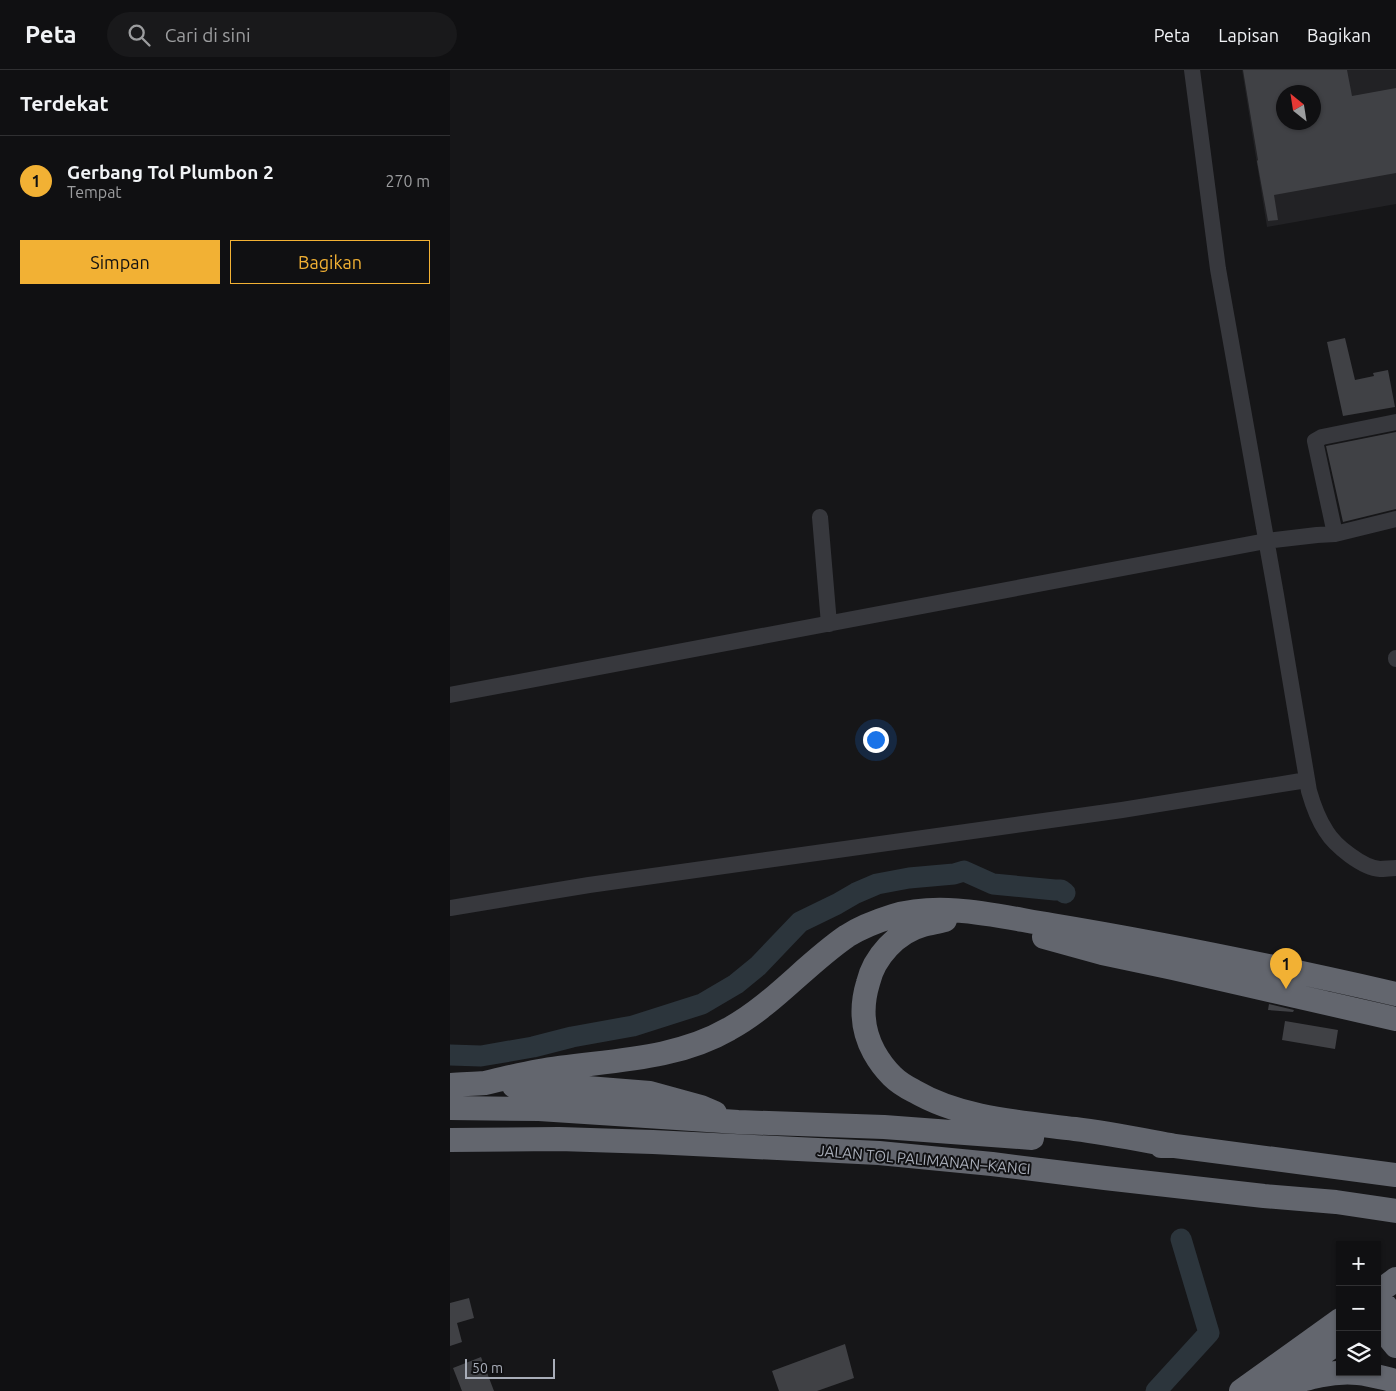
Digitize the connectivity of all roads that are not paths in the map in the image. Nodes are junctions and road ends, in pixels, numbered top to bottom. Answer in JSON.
{"nodes":[{"id":1,"x":1192,"y":70,"type":"edge"},
{"id":2,"x":1396,"y":422,"type":"edge"},
{"id":3,"x":820,"y":517,"type":"dead end"},
{"id":4,"x":1396,"y":519,"type":"edge"},
{"id":5,"x":1334,"y":534,"type":"junction"},
{"id":6,"x":1266,"y":541,"type":"junction"},
{"id":7,"x":829,"y":624,"type":"junction"},
{"id":8,"x":450,"y":695,"type":"edge"},
{"id":9,"x":1307,"y":780,"type":"junction"},
{"id":10,"x":1396,"y":868,"type":"edge"},
{"id":11,"x":450,"y":908,"type":"edge"},
{"id":12,"x":1396,"y":994,"type":"edge"},
{"id":13,"x":1396,"y":1019,"type":"edge"},
{"id":14,"x":483,"y":1083,"type":"junction"},
{"id":15,"x":450,"y":1085,"type":"edge"},
{"id":16,"x":450,"y":1108,"type":"edge"},
{"id":17,"x":738,"y":1122,"type":"junction"},
{"id":18,"x":450,"y":1140,"type":"edge"},
{"id":19,"x":1175,"y":1146,"type":"junction"},
{"id":20,"x":1396,"y":1175,"type":"edge"},
{"id":21,"x":1391,"y":1210,"type":"edge"},
{"id":22,"x":1396,"y":1279,"type":"edge"},
{"id":23,"x":1384,"y":1308,"type":"edge"},
{"id":24,"x":1336,"y":1323,"type":"edge"},
{"id":25,"x":1336,"y":1344,"type":"edge"},
{"id":26,"x":1396,"y":1346,"type":"edge"},
{"id":27,"x":1396,"y":1381,"type":"edge"},
{"id":28,"x":1272,"y":1390,"type":"edge"},
{"id":29,"x":1240,"y":1391,"type":"edge"}],
"edges":[{"from":1,"to":6,"type":"street"},
{"from":2,"to":5,"type":"street"},
{"from":3,"to":7,"type":"street"},
{"from":4,"to":5,"type":"street"},
{"from":5,"to":6,"type":"street"},
{"from":6,"to":7,"type":"street"},
{"from":6,"to":9,"type":"street"},
{"from":7,"to":8,"type":"street"},
{"from":9,"to":10,"type":"street"},
{"from":9,"to":11,"type":"street"},
{"from":12,"to":14,"type":"highway"},
{"from":13,"to":19,"type":"highway"},
{"from":14,"to":15,"type":"highway"},
{"from":14,"to":17,"type":"highway"},
{"from":16,"to":17,"type":"highway","name":"JALAN TOL PALIMANAN–KANCI"},
{"from":17,"to":19,"type":"highway","name":"JALAN TOL PALIMANAN–KANCI"},
{"from":18,"to":21,"type":"highway","name":"JALAN TOL PALIMANAN–KANCI"},
{"from":19,"to":20,"type":"highway","name":"JALAN TOL PALIMANAN–KANCI"},
{"from":22,"to":23,"type":"highway"},
{"from":23,"to":26,"type":"highway"},
{"from":24,"to":29,"type":"highway"},
{"from":25,"to":28,"type":"highway"},
{"from":27,"to":28,"type":"highway"}]}
